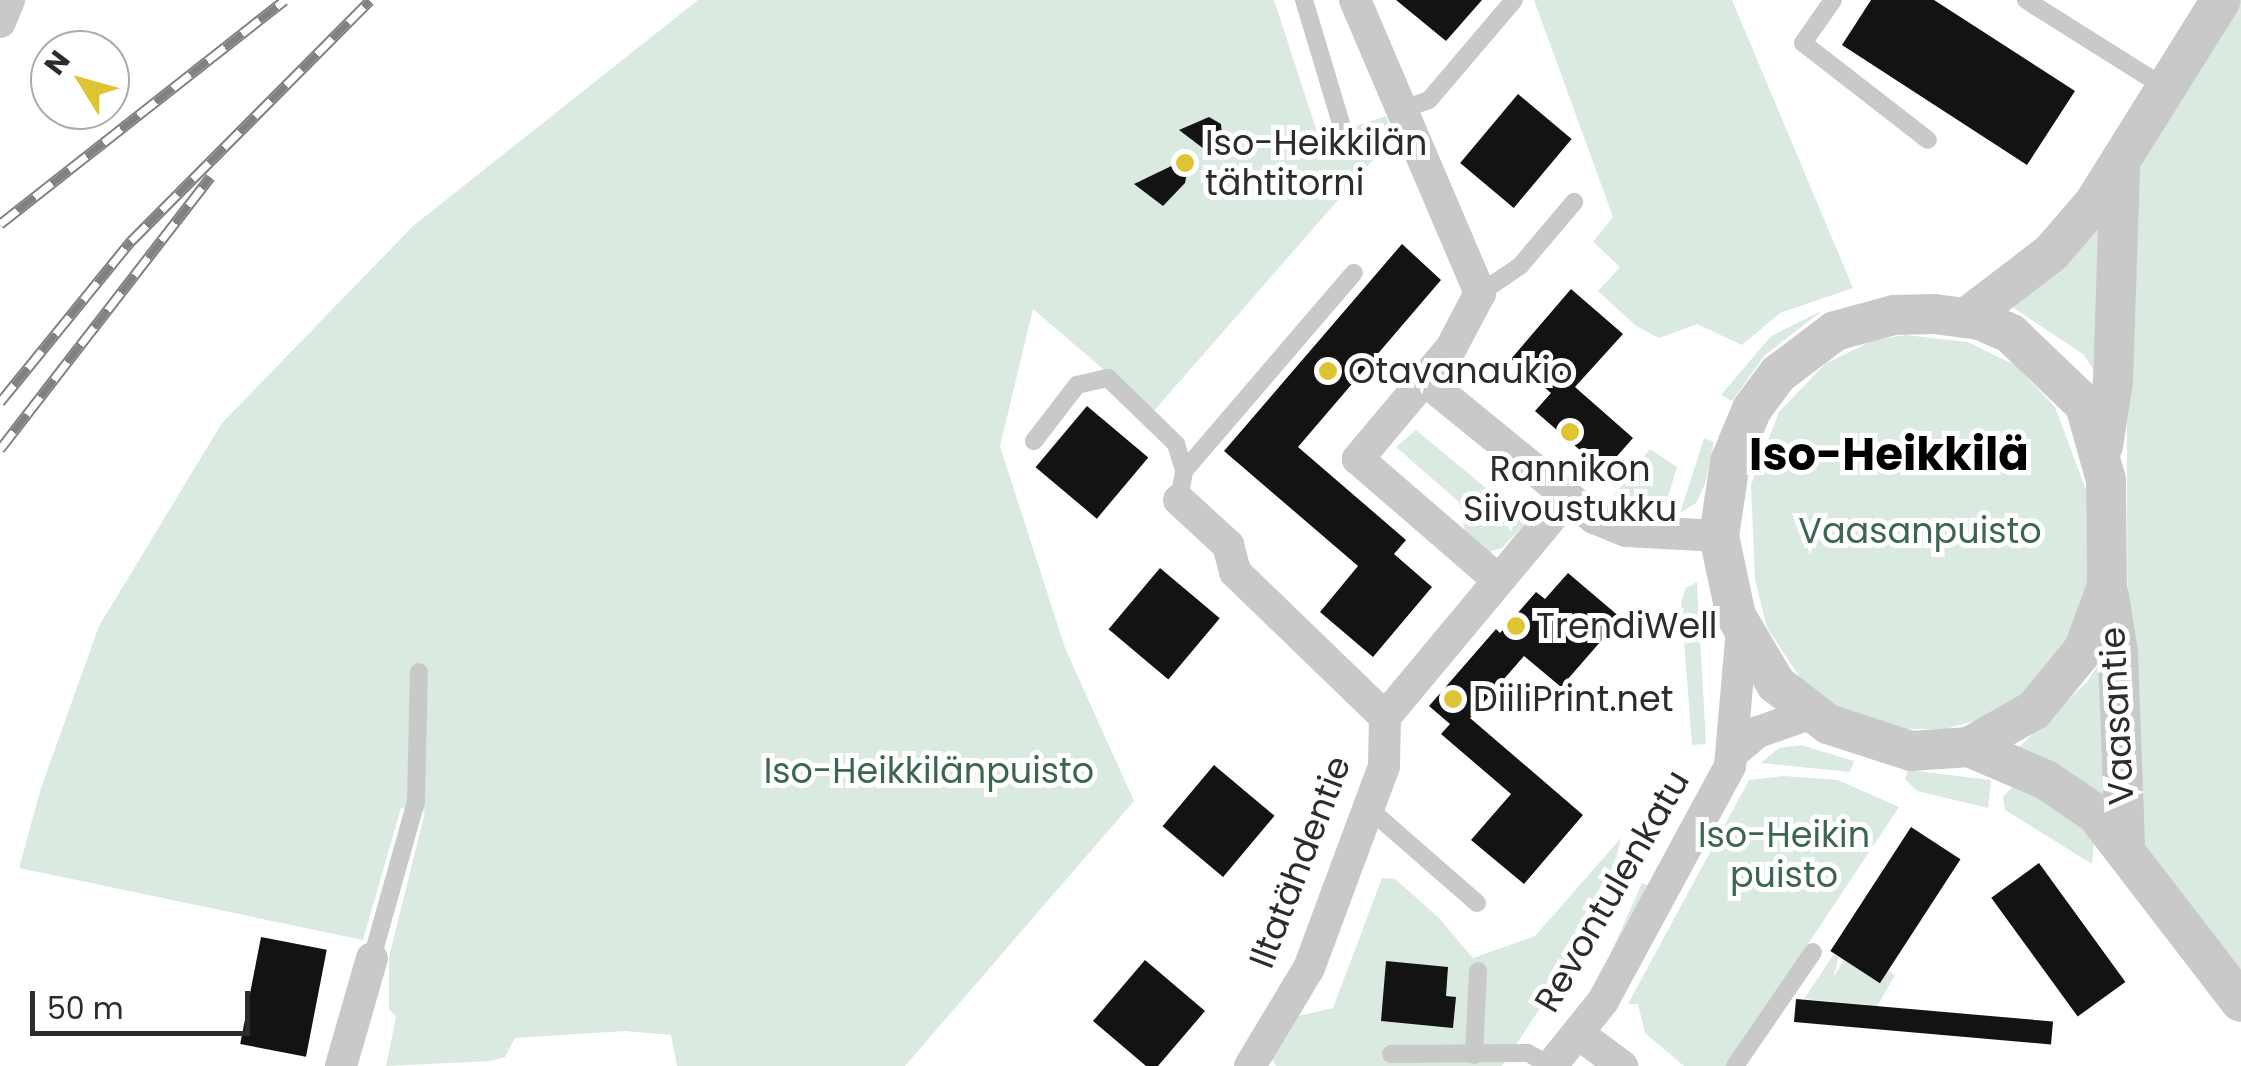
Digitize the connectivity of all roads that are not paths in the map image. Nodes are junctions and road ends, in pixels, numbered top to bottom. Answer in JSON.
{"nodes":[{"id":1,"x":8,"y":0,"type":"edge"},
{"id":2,"x":1304,"y":0,"type":"edge"},
{"id":3,"x":1354,"y":0,"type":"edge"},
{"id":4,"x":1514,"y":0,"type":"edge"},
{"id":5,"x":1833,"y":0,"type":"edge"},
{"id":6,"x":2026,"y":0,"type":"edge"},
{"id":7,"x":2221,"y":0,"type":"edge"},
{"id":8,"x":0,"y":22,"type":"edge"},
{"id":9,"x":2164,"y":87,"type":"junction"},
{"id":10,"x":1404,"y":109,"type":"junction"},
{"id":11,"x":1341,"y":123,"type":"dead end"},
{"id":12,"x":1928,"y":140,"type":"dead end"},
{"id":13,"x":2120,"y":166,"type":"junction"},
{"id":14,"x":1574,"y":202,"type":"dead end"},
{"id":15,"x":1354,"y":274,"type":"dead end"},
{"id":16,"x":1480,"y":294,"type":"junction"},
{"id":17,"x":1966,"y":318,"type":"junction"},
{"id":18,"x":1426,"y":380,"type":"junction"},
{"id":19,"x":1034,"y":440,"type":"dead end"},
{"id":20,"x":2102,"y":451,"type":"junction"},
{"id":21,"x":1182,"y":486,"type":"junction"},
{"id":22,"x":1565,"y":501,"type":"junction"},
{"id":23,"x":1720,"y":536,"type":"junction"},
{"id":24,"x":1498,"y":580,"type":"junction"},
{"id":25,"x":2107,"y":586,"type":"junction"},
{"id":26,"x":1742,"y":630,"type":"junction"},
{"id":27,"x":419,"y":672,"type":"dead end"},
{"id":28,"x":1809,"y":714,"type":"junction"},
{"id":29,"x":1386,"y":717,"type":"junction"},
{"id":30,"x":1969,"y":747,"type":"junction"},
{"id":31,"x":1736,"y":752,"type":"junction"},
{"id":32,"x":1367,"y":807,"type":"junction"},
{"id":33,"x":2125,"y":846,"type":"junction"},
{"id":34,"x":1477,"y":902,"type":"dead end"},
{"id":35,"x":1813,"y":952,"type":"dead end"},
{"id":36,"x":372,"y":958,"type":"joint"},
{"id":37,"x":1478,"y":971,"type":"dead end"},
{"id":38,"x":2241,"y":1002,"type":"edge"},
{"id":39,"x":1579,"y":1034,"type":"junction"},
{"id":40,"x":1391,"y":1054,"type":"dead end"},
{"id":41,"x":1474,"y":1055,"type":"junction"},
{"id":42,"x":341,"y":1066,"type":"edge"},
{"id":43,"x":1250,"y":1066,"type":"edge"},
{"id":44,"x":1551,"y":1066,"type":"edge"},
{"id":45,"x":1622,"y":1066,"type":"edge"},
{"id":46,"x":1735,"y":1066,"type":"edge"}],
"edges":[{"from":1,"to":8,"type":"street"},
{"from":2,"to":11,"type":"lane"},
{"from":3,"to":10,"type":"street"},
{"from":4,"to":10,"type":"lane"},
{"from":5,"to":12,"type":"lane"},
{"from":6,"to":9,"type":"lane"},
{"from":7,"to":9,"type":"street"},
{"from":9,"to":13,"type":"street"},
{"from":10,"to":16,"type":"street"},
{"from":13,"to":17,"type":"street"},
{"from":13,"to":20,"type":"street"},
{"from":14,"to":16,"type":"lane"},
{"from":15,"to":21,"type":"lane"},
{"from":16,"to":18,"type":"street"},
{"from":17,"to":20,"type":"street"},
{"from":17,"to":23,"type":"street"},
{"from":18,"to":22,"type":"street"},
{"from":18,"to":24,"type":"street"},
{"from":19,"to":21,"type":"lane"},
{"from":20,"to":25,"type":"street"},
{"from":21,"to":29,"type":"street"},
{"from":22,"to":23,"type":"street"},
{"from":22,"to":24,"type":"street"},
{"from":23,"to":26,"type":"street"},
{"from":24,"to":29,"type":"street"},
{"from":25,"to":30,"type":"street"},
{"from":25,"to":33,"type":"street","name":"Vaasantie"},
{"from":26,"to":28,"type":"street"},
{"from":26,"to":31,"type":"street","name":"Revontulenkatu"},
{"from":27,"to":36,"type":"lane"},
{"from":28,"to":30,"type":"street"},
{"from":28,"to":31,"type":"street","name":"Revontulenkatu"},
{"from":29,"to":32,"type":"street","name":"Iltatähdentie"},
{"from":30,"to":33,"type":"street","name":"Vaasantie"},
{"from":31,"to":39,"type":"street","name":"Revontulenkatu"},
{"from":32,"to":34,"type":"lane"},
{"from":32,"to":43,"type":"street","name":"Iltatähdentie"},
{"from":33,"to":38,"type":"street","name":"Vaasantie"},
{"from":35,"to":46,"type":"lane"},
{"from":36,"to":42,"type":"street"},
{"from":37,"to":41,"type":"lane"},
{"from":39,"to":44,"type":"street","name":"Revontulenkatu"},
{"from":39,"to":45,"type":"street"},
{"from":40,"to":41,"type":"lane"},
{"from":41,"to":44,"type":"lane"}]}
